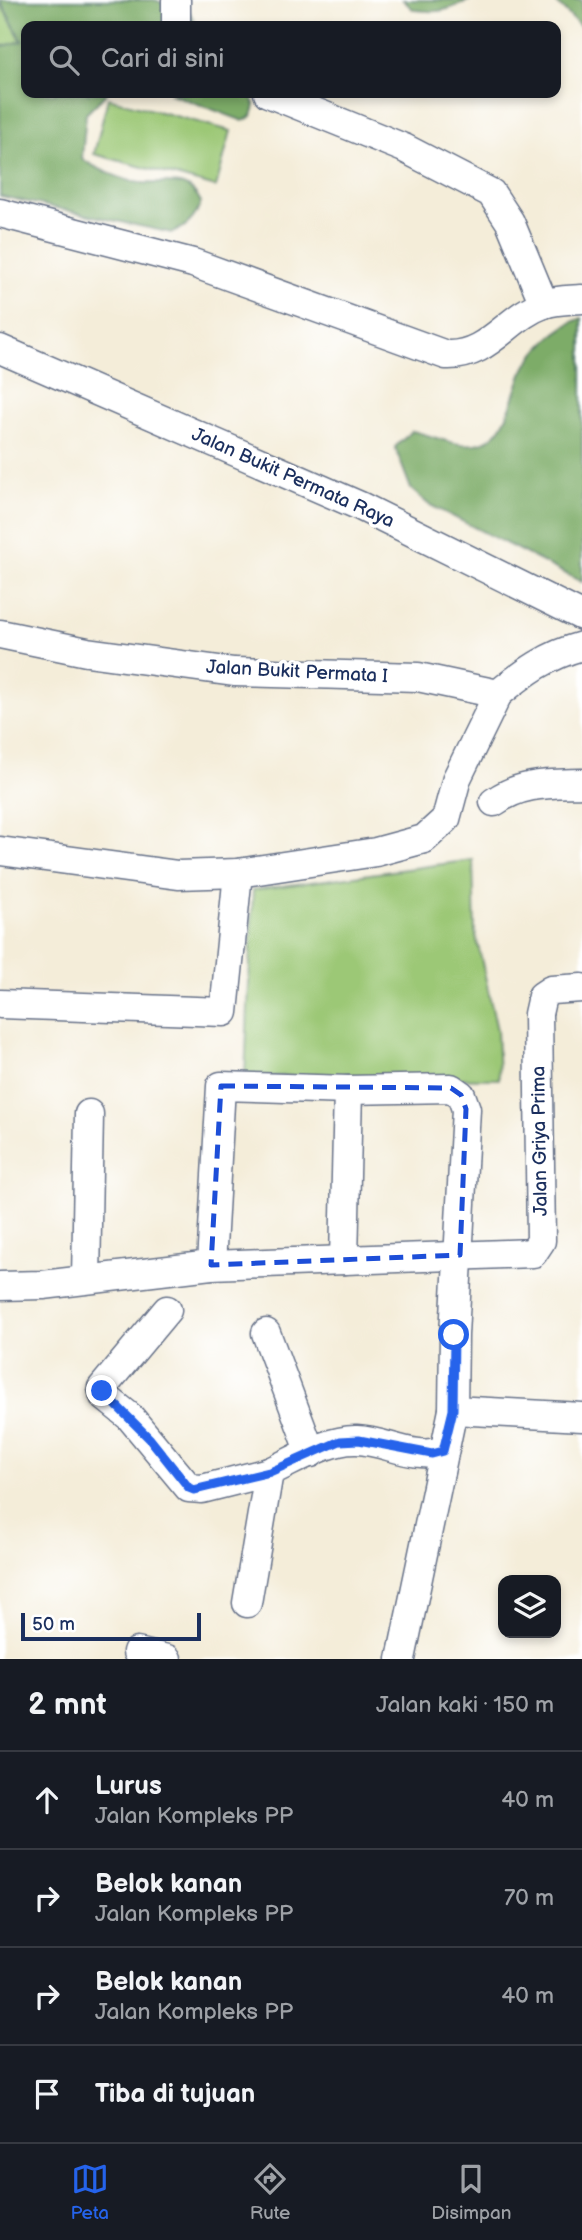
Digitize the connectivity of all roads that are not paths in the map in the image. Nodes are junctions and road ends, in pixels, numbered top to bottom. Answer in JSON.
{"nodes":[{"id":1,"x":176,"y":0,"type":"edge"},
{"id":2,"x":176,"y":21,"type":"edge"},
{"id":3,"x":280,"y":98,"type":"edge"},
{"id":4,"x":0,"y":213,"type":"edge"},
{"id":5,"x":582,"y":299,"type":"edge"},
{"id":6,"x":544,"y":304,"type":"junction"},
{"id":7,"x":0,"y":349,"type":"edge"},
{"id":8,"x":582,"y":616,"type":"edge"},
{"id":9,"x":0,"y":634,"type":"edge"},
{"id":10,"x":582,"y":646,"type":"edge"},
{"id":11,"x":498,"y":694,"type":"junction"},
{"id":12,"x":582,"y":783,"type":"edge"},
{"id":13,"x":494,"y":802,"type":"dead end"},
{"id":14,"x":0,"y":851,"type":"edge"},
{"id":15,"x":238,"y":873,"type":"junction"},
{"id":16,"x":582,"y":988,"type":"edge"},
{"id":17,"x":0,"y":1004,"type":"edge"},
{"id":18,"x":348,"y":1090,"type":"junction"},
{"id":19,"x":89,"y":1114,"type":"dead end"},
{"id":20,"x":460,"y":1255,"type":"junction"},
{"id":21,"x":344,"y":1260,"type":"junction"},
{"id":22,"x":211,"y":1265,"type":"junction"},
{"id":23,"x":86,"y":1279,"type":"junction"},
{"id":24,"x":0,"y":1286,"type":"edge"},
{"id":25,"x":167,"y":1310,"type":"dead end"},
{"id":26,"x":266,"y":1334,"type":"dead end"},
{"id":27,"x":453,"y":1410,"type":"junction"},
{"id":28,"x":582,"y":1417,"type":"edge"},
{"id":29,"x":443,"y":1451,"type":"junction"},
{"id":30,"x":311,"y":1453,"type":"junction"},
{"id":31,"x":270,"y":1472,"type":"junction"},
{"id":32,"x":247,"y":1603,"type":"dead end"},
{"id":33,"x":137,"y":1652,"type":"dead end"},
{"id":34,"x":167,"y":1659,"type":"edge"},
{"id":35,"x":401,"y":1659,"type":"edge"}],
"edges":[{"from":1,"to":2,"type":"street"},
{"from":3,"to":6,"type":"street"},
{"from":4,"to":6,"type":"street"},
{"from":5,"to":6,"type":"street"},
{"from":7,"to":8,"type":"street","name":"Jalan Bukit Permata Raya"},
{"from":9,"to":11,"type":"street","name":"Jalan Bukit Permata I"},
{"from":10,"to":11,"type":"street"},
{"from":11,"to":15,"type":"street"},
{"from":12,"to":13,"type":"street"},
{"from":14,"to":15,"type":"street"},
{"from":15,"to":17,"type":"street"},
{"from":16,"to":20,"type":"street","name":"Jalan Griya Prima"},
{"from":18,"to":20,"type":"street"},
{"from":18,"to":21,"type":"street"},
{"from":18,"to":22,"type":"street"},
{"from":19,"to":23,"type":"street"},
{"from":20,"to":21,"type":"street"},
{"from":20,"to":27,"type":"street"},
{"from":21,"to":22,"type":"street"},
{"from":22,"to":23,"type":"street"},
{"from":23,"to":24,"type":"street"},
{"from":25,"to":31,"type":"street"},
{"from":26,"to":30,"type":"street"},
{"from":27,"to":28,"type":"street"},
{"from":27,"to":29,"type":"street"},
{"from":29,"to":30,"type":"street"},
{"from":29,"to":35,"type":"street"},
{"from":30,"to":31,"type":"street"},
{"from":31,"to":32,"type":"street"},
{"from":33,"to":34,"type":"street"}]}
